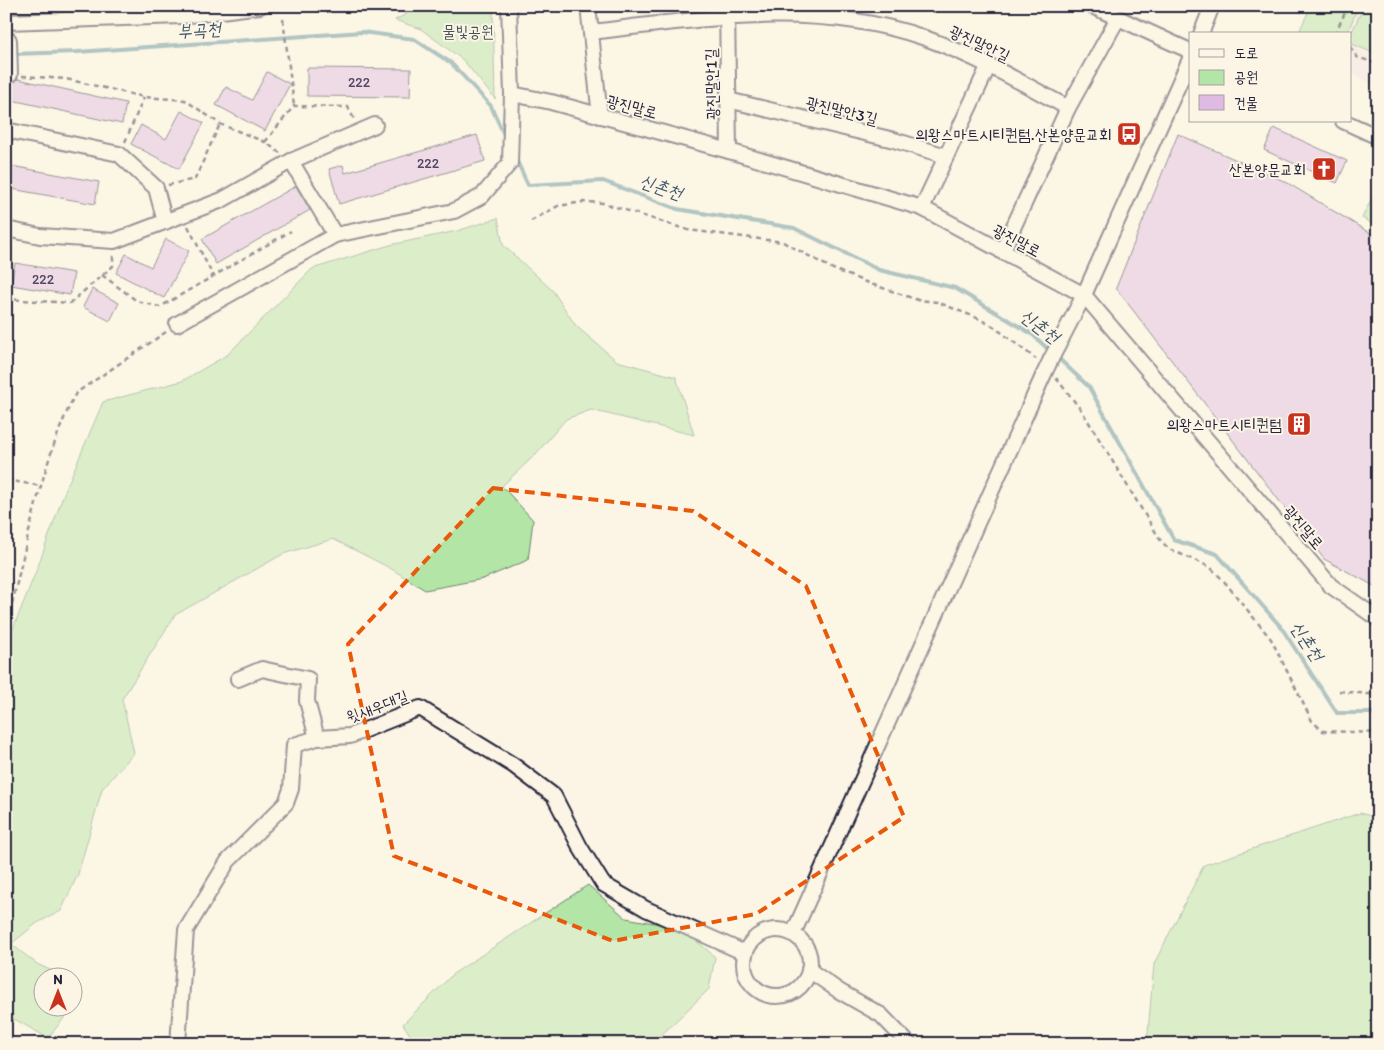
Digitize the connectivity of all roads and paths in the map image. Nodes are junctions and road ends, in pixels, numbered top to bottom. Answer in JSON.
{"nodes":[{"id":1,"x":260,"y":6,"type":"edge"},
{"id":2,"x":509,"y":6,"type":"edge"},
{"id":3,"x":588,"y":6,"type":"edge"},
{"id":4,"x":1092,"y":6,"type":"edge"},
{"id":5,"x":1212,"y":6,"type":"edge"},
{"id":6,"x":1348,"y":6,"type":"edge"},
{"id":7,"x":727,"y":11,"type":"edge"},
{"id":8,"x":1118,"y":18,"type":"junction"},
{"id":9,"x":283,"y":19,"type":"dead end"},
{"id":10,"x":6,"y":22,"type":"edge"},
{"id":11,"x":590,"y":32,"type":"junction"},
{"id":12,"x":1202,"y":32,"type":"edge"},
{"id":13,"x":1336,"y":32,"type":"edge"},
{"id":14,"x":9,"y":40,"type":"dead end"},
{"id":15,"x":1352,"y":50,"type":"edge"},
{"id":16,"x":1189,"y":51,"type":"edge"},
{"id":17,"x":1189,"y":61,"type":"edge"},
{"id":18,"x":989,"y":64,"type":"junction"},
{"id":19,"x":1378,"y":64,"type":"edge"},
{"id":20,"x":10,"y":75,"type":"joint"},
{"id":21,"x":512,"y":94,"type":"junction"},
{"id":22,"x":144,"y":97,"type":"junction"},
{"id":23,"x":728,"y":100,"type":"junction"},
{"id":24,"x":294,"y":106,"type":"junction"},
{"id":25,"x":1068,"y":108,"type":"junction"},
{"id":26,"x":600,"y":116,"type":"junction"},
{"id":27,"x":1345,"y":122,"type":"edge"},
{"id":28,"x":220,"y":124,"type":"junction"},
{"id":29,"x":375,"y":125,"type":"dead end"},
{"id":30,"x":6,"y":130,"type":"edge"},
{"id":31,"x":360,"y":132,"type":"junction"},
{"id":32,"x":1378,"y":137,"type":"edge"},
{"id":33,"x":265,"y":142,"type":"junction"},
{"id":34,"x":729,"y":151,"type":"junction"},
{"id":35,"x":119,"y":154,"type":"junction"},
{"id":36,"x":946,"y":156,"type":"junction"},
{"id":37,"x":291,"y":161,"type":"junction"},
{"id":38,"x":156,"y":188,"type":"junction"},
{"id":39,"x":922,"y":208,"type":"junction"},
{"id":40,"x":183,"y":216,"type":"junction"},
{"id":41,"x":531,"y":221,"type":"dead end"},
{"id":42,"x":165,"y":222,"type":"junction"},
{"id":43,"x":6,"y":229,"type":"edge"},
{"id":44,"x":291,"y":231,"type":"dead end"},
{"id":45,"x":335,"y":235,"type":"junction"},
{"id":46,"x":114,"y":241,"type":"junction"},
{"id":47,"x":1002,"y":252,"type":"junction"},
{"id":48,"x":102,"y":275,"type":"junction"},
{"id":49,"x":213,"y":276,"type":"junction"},
{"id":50,"x":1084,"y":295,"type":"junction"},
{"id":51,"x":6,"y":299,"type":"edge"},
{"id":52,"x":177,"y":324,"type":"joint"},
{"id":53,"x":1040,"y":362,"type":"dead end"},
{"id":54,"x":1046,"y":374,"type":"junction"},
{"id":55,"x":6,"y":480,"type":"edge"},
{"id":56,"x":41,"y":486,"type":"junction"},
{"id":57,"x":10,"y":612,"type":"dead end"},
{"id":58,"x":1378,"y":619,"type":"edge"},
{"id":59,"x":238,"y":679,"type":"dead end"},
{"id":60,"x":1340,"y":692,"type":"dead end"},
{"id":61,"x":1378,"y":695,"type":"edge"},
{"id":62,"x":1378,"y":733,"type":"edge"},
{"id":63,"x":317,"y":738,"type":"junction"},
{"id":64,"x":792,"y":934,"type":"junction"},
{"id":65,"x":745,"y":953,"type":"junction"},
{"id":66,"x":809,"y":970,"type":"junction"},
{"id":67,"x":802,"y":984,"type":"junction"},
{"id":68,"x":839,"y":991,"type":"junction"},
{"id":69,"x":178,"y":1044,"type":"edge"},
{"id":70,"x":908,"y":1044,"type":"edge"}],
"edges":[{"from":1,"to":10,"type":"street"},
{"from":2,"to":21,"type":"street"},
{"from":3,"to":11,"type":"street"},
{"from":4,"to":8,"type":"street"},
{"from":5,"to":12,"type":"street"},
{"from":6,"to":13,"type":"path"},
{"from":7,"to":11,"type":"street","name":"광진말안길"},
{"from":7,"to":18,"type":"street","name":"광진말안길"},
{"from":7,"to":23,"type":"street","name":"광진말안1길"},
{"from":8,"to":16,"type":"street"},
{"from":8,"to":25,"type":"street"},
{"from":9,"to":24,"type":"path"},
{"from":11,"to":26,"type":"street"},
{"from":14,"to":20,"type":"street"},
{"from":15,"to":19,"type":"path"},
{"from":17,"to":50,"type":"street"},
{"from":18,"to":25,"type":"street","name":"광진말안길"},
{"from":18,"to":36,"type":"street"},
{"from":20,"to":22,"type":"path"},
{"from":21,"to":26,"type":"street","name":"광진말로"},
{"from":21,"to":45,"type":"street"},
{"from":22,"to":28,"type":"path"},
{"from":22,"to":35,"type":"path"},
{"from":23,"to":34,"type":"street","name":"광진말안1길"},
{"from":23,"to":36,"type":"street","name":"광진말안3길"},
{"from":24,"to":31,"type":"path"},
{"from":24,"to":33,"type":"path"},
{"from":25,"to":47,"type":"street"},
{"from":26,"to":34,"type":"street","name":"광진말로"},
{"from":27,"to":32,"type":"street"},
{"from":28,"to":33,"type":"path"},
{"from":28,"to":38,"type":"path"},
{"from":29,"to":31,"type":"street"},
{"from":30,"to":35,"type":"street"},
{"from":31,"to":37,"type":"street"},
{"from":33,"to":37,"type":"path"},
{"from":34,"to":39,"type":"street","name":"광진말로"},
{"from":35,"to":38,"type":"street"},
{"from":36,"to":39,"type":"street"},
{"from":37,"to":40,"type":"street"},
{"from":37,"to":45,"type":"street"},
{"from":38,"to":42,"type":"street"},
{"from":39,"to":47,"type":"street","name":"광진말로"},
{"from":40,"to":42,"type":"street"},
{"from":40,"to":49,"type":"path"},
{"from":41,"to":53,"type":"path"},
{"from":42,"to":46,"type":"street"},
{"from":43,"to":46,"type":"street"},
{"from":44,"to":49,"type":"path"},
{"from":45,"to":52,"type":"street"},
{"from":46,"to":48,"type":"path"},
{"from":47,"to":50,"type":"street","name":"광진말로"},
{"from":48,"to":49,"type":"path"},
{"from":48,"to":51,"type":"path"},
{"from":50,"to":54,"type":"street","bridge":true},
{"from":50,"to":58,"type":"street","name":"광진말로"},
{"from":52,"to":56,"type":"path"},
{"from":54,"to":62,"type":"path"},
{"from":54,"to":64,"type":"street"},
{"from":55,"to":56,"type":"path"},
{"from":56,"to":57,"type":"path"},
{"from":59,"to":63,"type":"street"},
{"from":60,"to":61,"type":"path"},
{"from":63,"to":65,"type":"street","name":"윗새우대길"},
{"from":63,"to":69,"type":"street","name":"윗새우대길"},
{"from":64,"to":65,"type":"street"},
{"from":64,"to":66,"type":"street"},
{"from":65,"to":67,"type":"street"},
{"from":66,"to":67,"type":"street"},
{"from":66,"to":68,"type":"street"},
{"from":67,"to":68,"type":"street"},
{"from":68,"to":70,"type":"street"}]}
